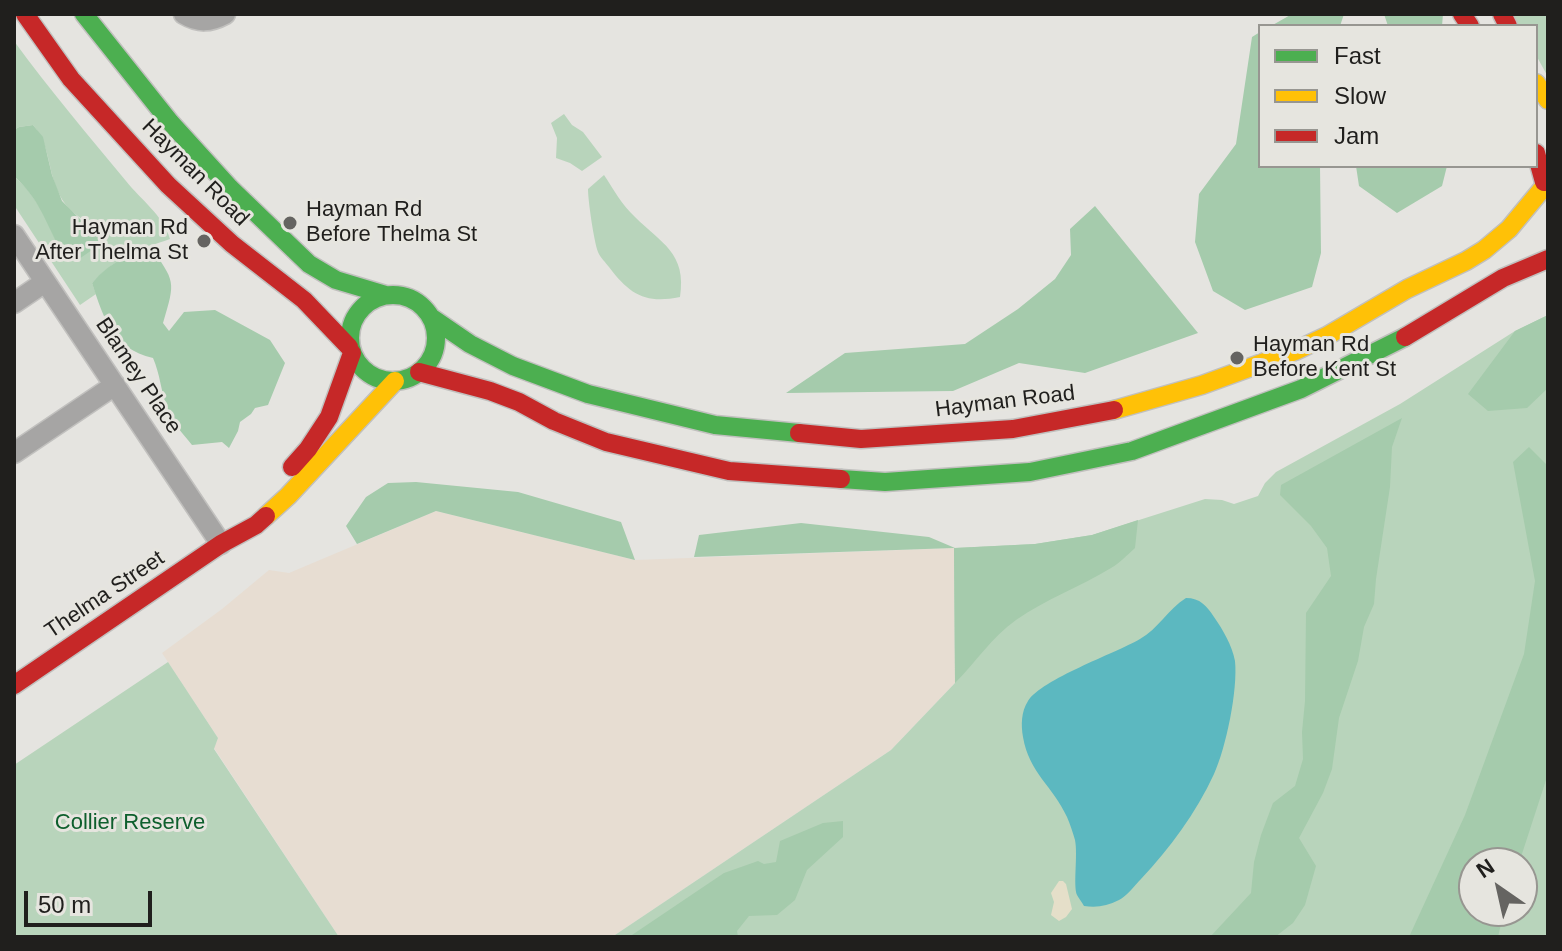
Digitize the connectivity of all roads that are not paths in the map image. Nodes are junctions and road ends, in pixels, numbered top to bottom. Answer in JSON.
{"nodes":[{"id":1,"x":25,"y":14,"type":"edge"},
{"id":2,"x":84,"y":14,"type":"edge"},
{"id":3,"x":184,"y":14,"type":"edge"},
{"id":4,"x":225,"y":14,"type":"edge"},
{"id":5,"x":1538,"y":159,"type":"edge"},
{"id":6,"x":1545,"y":181,"type":"edge"},
{"id":7,"x":1547,"y":216,"type":"edge"},
{"id":8,"x":14,"y":235,"type":"edge"},
{"id":9,"x":1548,"y":259,"type":"edge"},
{"id":10,"x":45,"y":282,"type":"junction"},
{"id":11,"x":386,"y":295,"type":"junction"},
{"id":12,"x":14,"y":303,"type":"edge"},
{"id":13,"x":432,"y":318,"type":"junction"},
{"id":14,"x":351,"y":350,"type":"junction"},
{"id":15,"x":419,"y":372,"type":"junction"},
{"id":16,"x":395,"y":381,"type":"junction"},
{"id":17,"x":115,"y":385,"type":"junction"},
{"id":18,"x":14,"y":453,"type":"edge"},
{"id":19,"x":221,"y":544,"type":"junction"},
{"id":20,"x":14,"y":685,"type":"edge"}],
"edges":[{"from":1,"to":14,"type":"main road","name":"Hayman Road"},
{"from":2,"to":11,"type":"main road","name":"Hayman Road"},
{"from":3,"to":4,"type":"street"},
{"from":5,"to":6,"type":"main road"},
{"from":6,"to":7,"type":"main road"},
{"from":6,"to":13,"type":"main road","name":"Hayman Road"},
{"from":8,"to":10,"type":"street","name":"Blamey Place"},
{"from":9,"to":15,"type":"main road"},
{"from":10,"to":12,"type":"street"},
{"from":10,"to":17,"type":"street","name":"Blamey Place"},
{"from":11,"to":13,"type":"main road"},
{"from":11,"to":14,"type":"main road"},
{"from":13,"to":15,"type":"main road"},
{"from":14,"to":16,"type":"main road"},
{"from":14,"to":19,"type":"main road","name":"Thelma Street"},
{"from":15,"to":16,"type":"main road"},
{"from":16,"to":19,"type":"main road","name":"Thelma Street"},
{"from":17,"to":18,"type":"street"},
{"from":17,"to":19,"type":"street","name":"Blamey Place"},
{"from":19,"to":20,"type":"main road","name":"Thelma Street"}]}
